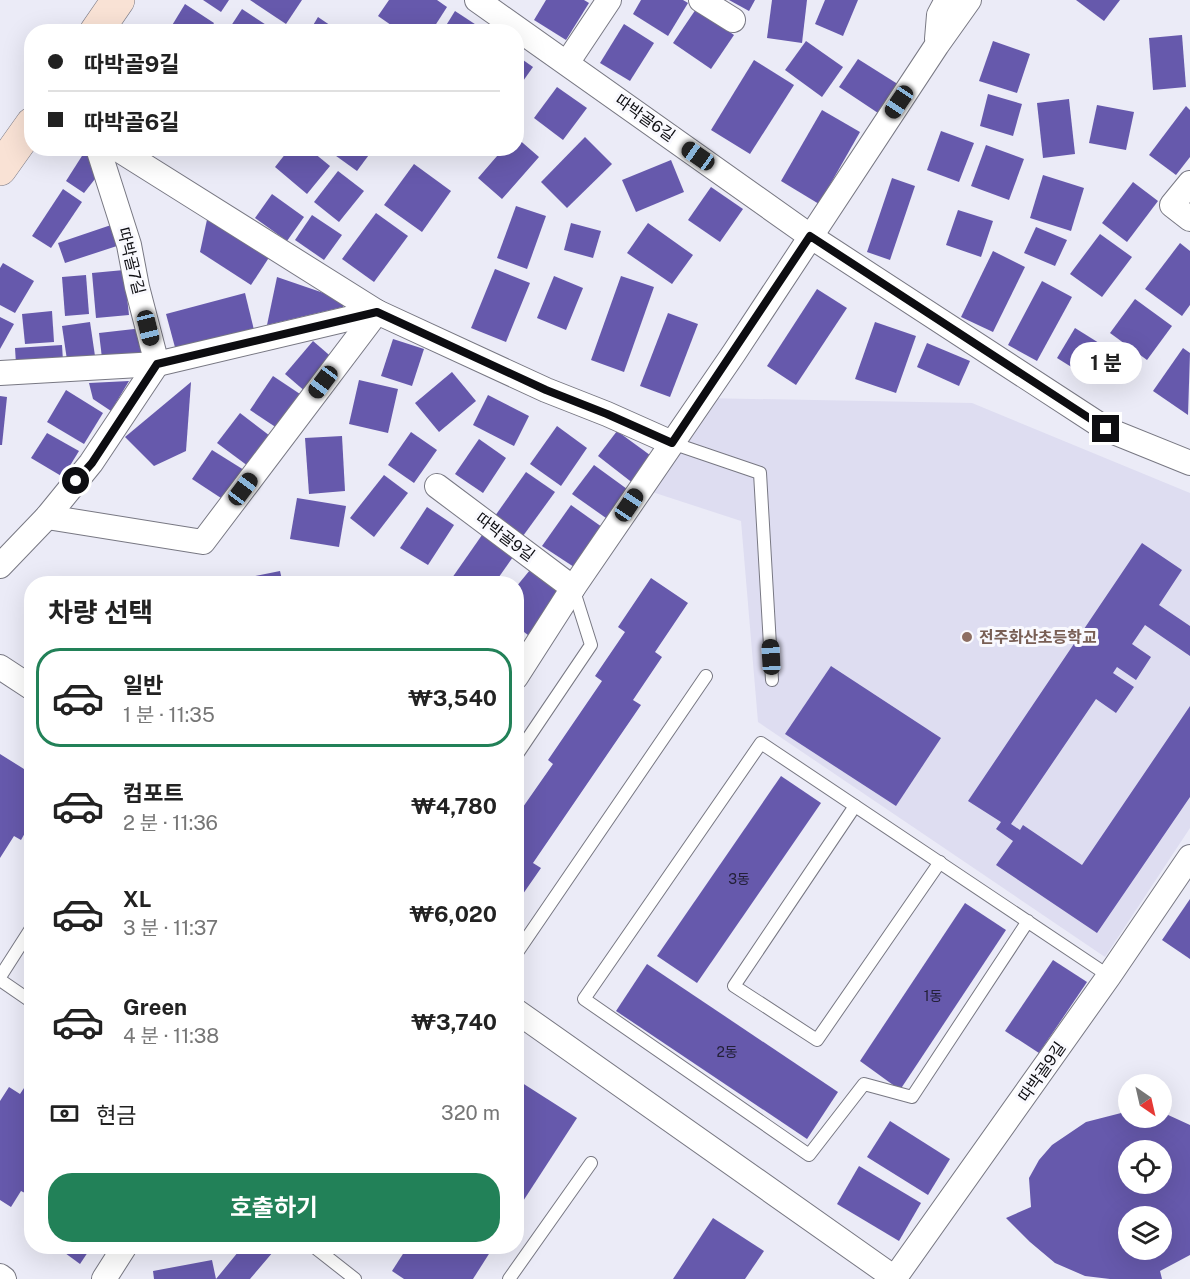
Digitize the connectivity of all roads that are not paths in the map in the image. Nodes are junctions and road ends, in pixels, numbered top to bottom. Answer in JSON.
{"nodes":[{"id":1,"x":118,"y":0,"type":"edge"},
{"id":2,"x":477,"y":0,"type":"edge"},
{"id":3,"x":609,"y":0,"type":"edge"},
{"id":4,"x":701,"y":0,"type":"edge"},
{"id":5,"x":947,"y":0,"type":"edge"},
{"id":6,"x":969,"y":0,"type":"edge"},
{"id":7,"x":732,"y":20,"type":"dead end"},
{"id":8,"x":102,"y":24,"type":"edge"},
{"id":9,"x":511,"y":24,"type":"edge"},
{"id":10,"x":524,"y":33,"type":"edge"},
{"id":11,"x":937,"y":45,"type":"junction"},
{"id":12,"x":567,"y":63,"type":"junction"},
{"id":13,"x":24,"y":135,"type":"edge"},
{"id":14,"x":101,"y":156,"type":"edge"},
{"id":15,"x":129,"y":156,"type":"edge"},
{"id":16,"x":0,"y":169,"type":"edge"},
{"id":17,"x":1190,"y":183,"type":"edge"},
{"id":18,"x":1181,"y":212,"type":"edge"},
{"id":19,"x":810,"y":236,"type":"junction"},
{"id":20,"x":377,"y":312,"type":"junction"},
{"id":21,"x":157,"y":364,"type":"junction"},
{"id":22,"x":0,"y":373,"type":"edge"},
{"id":23,"x":672,"y":443,"type":"junction"},
{"id":24,"x":1190,"y":464,"type":"edge"},
{"id":25,"x":437,"y":486,"type":"dead end"},
{"id":26,"x":47,"y":517,"type":"junction"},
{"id":27,"x":0,"y":566,"type":"edge"},
{"id":28,"x":573,"y":588,"type":"junction"},
{"id":29,"x":524,"y":665,"type":"edge"},
{"id":30,"x":0,"y":667,"type":"edge"},
{"id":31,"x":706,"y":676,"type":"dead end"},
{"id":32,"x":772,"y":680,"type":"dead end"},
{"id":33,"x":24,"y":683,"type":"edge"},
{"id":34,"x":524,"y":744,"type":"edge"},
{"id":35,"x":855,"y":806,"type":"junction"},
{"id":36,"x":940,"y":862,"type":"junction"},
{"id":37,"x":1189,"y":862,"type":"edge"},
{"id":38,"x":1028,"y":921,"type":"junction"},
{"id":39,"x":24,"y":940,"type":"edge"},
{"id":40,"x":524,"y":942,"type":"edge"},
{"id":41,"x":1109,"y":976,"type":"junction"},
{"id":42,"x":0,"y":978,"type":"edge"},
{"id":43,"x":24,"y":996,"type":"edge"},
{"id":44,"x":524,"y":1017,"type":"edge"},
{"id":45,"x":591,"y":1163,"type":"dead end"},
{"id":46,"x":120,"y":1254,"type":"edge"},
{"id":47,"x":323,"y":1254,"type":"edge"},
{"id":48,"x":0,"y":1276,"type":"edge"},
{"id":49,"x":4,"y":1279,"type":"edge"},
{"id":50,"x":104,"y":1279,"type":"edge"},
{"id":51,"x":355,"y":1279,"type":"edge"},
{"id":52,"x":509,"y":1279,"type":"edge"},
{"id":53,"x":895,"y":1279,"type":"edge"}],
"edges":[{"from":1,"to":8,"type":"street"},
{"from":2,"to":9,"type":"street","name":"따박골6길"},
{"from":3,"to":12,"type":"street"},
{"from":4,"to":7,"type":"street"},
{"from":5,"to":11,"type":"street"},
{"from":6,"to":11,"type":"street"},
{"from":10,"to":12,"type":"street","name":"따박골6길"},
{"from":11,"to":19,"type":"street"},
{"from":12,"to":19,"type":"street","name":"따박골6길"},
{"from":13,"to":16,"type":"street"},
{"from":14,"to":21,"type":"street","name":"따박골7길"},
{"from":15,"to":20,"type":"street"},
{"from":17,"to":18,"type":"street"},
{"from":19,"to":23,"type":"street"},
{"from":19,"to":24,"type":"street","name":"따박골6길"},
{"from":20,"to":21,"type":"street"},
{"from":20,"to":23,"type":"street"},
{"from":20,"to":26,"type":"street"},
{"from":21,"to":22,"type":"street"},
{"from":21,"to":26,"type":"street"},
{"from":23,"to":28,"type":"street"},
{"from":23,"to":32,"type":"lane"},
{"from":25,"to":28,"type":"street","name":"따박골9길"},
{"from":26,"to":27,"type":"street"},
{"from":28,"to":29,"type":"street"},
{"from":28,"to":34,"type":"lane"},
{"from":30,"to":33,"type":"street"},
{"from":31,"to":40,"type":"lane"},
{"from":35,"to":36,"type":"lane"},
{"from":35,"to":36,"type":"lane"},
{"from":35,"to":38,"type":"lane"},
{"from":36,"to":38,"type":"lane"},
{"from":37,"to":41,"type":"street","name":"따박골9길"},
{"from":38,"to":41,"type":"lane"},
{"from":39,"to":42,"type":"lane"},
{"from":41,"to":53,"type":"street","name":"따박골9길"},
{"from":42,"to":43,"type":"lane"},
{"from":44,"to":53,"type":"street","name":"따박골9길"},
{"from":45,"to":52,"type":"lane"},
{"from":46,"to":50,"type":"street"},
{"from":47,"to":51,"type":"lane"},
{"from":48,"to":49,"type":"street"}]}
